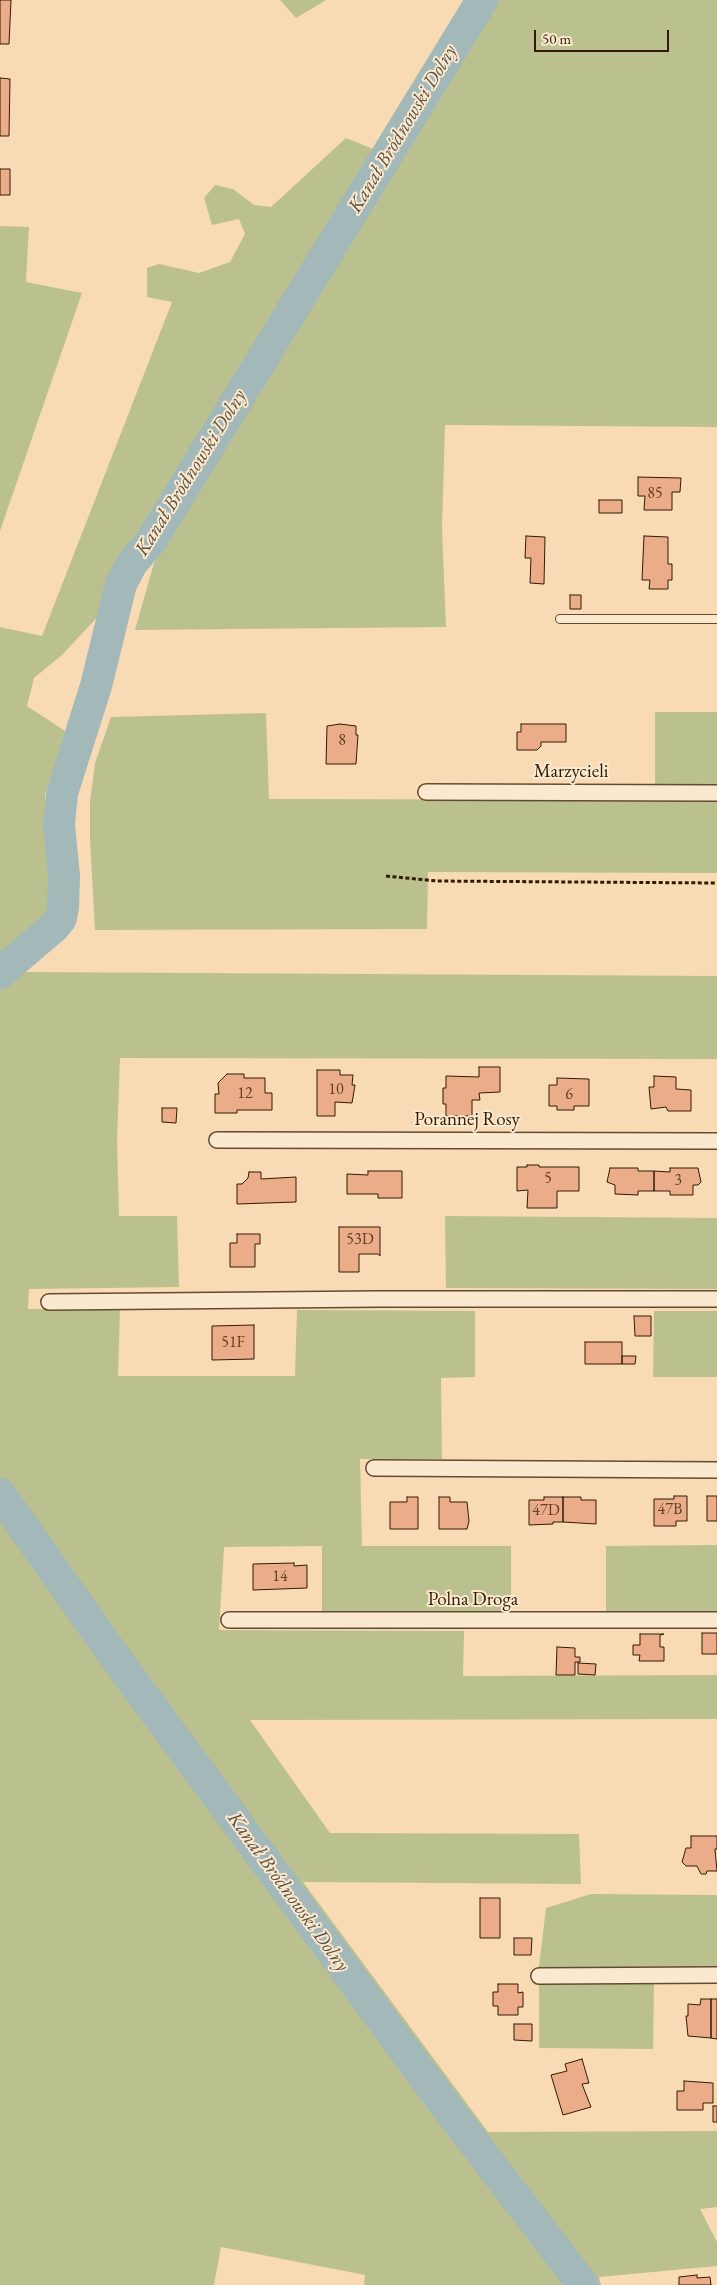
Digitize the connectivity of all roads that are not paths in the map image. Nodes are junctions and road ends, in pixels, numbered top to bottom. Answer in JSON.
{"nodes":[{"id":1,"x":560,"y":619,"type":"dead end"},
{"id":2,"x":717,"y":619,"type":"edge"},
{"id":3,"x":426,"y":792,"type":"dead end"},
{"id":4,"x":717,"y":793,"type":"edge"},
{"id":5,"x":217,"y":1140,"type":"dead end"},
{"id":6,"x":717,"y":1141,"type":"edge"},
{"id":7,"x":717,"y":1299,"type":"edge"},
{"id":8,"x":48,"y":1302,"type":"dead end"},
{"id":9,"x":374,"y":1468,"type":"dead end"},
{"id":10,"x":717,"y":1470,"type":"edge"},
{"id":11,"x":229,"y":1620,"type":"dead end"},
{"id":12,"x":717,"y":1620,"type":"edge"},
{"id":13,"x":717,"y":1975,"type":"edge"},
{"id":14,"x":539,"y":1976,"type":"dead end"}],
"edges":[{"from":1,"to":2,"type":"lane"},
{"from":3,"to":4,"type":"street","name":"Marzycieli"},
{"from":5,"to":6,"type":"street","name":"Porannej Rosy"},
{"from":7,"to":8,"type":"street"},
{"from":9,"to":10,"type":"street"},
{"from":11,"to":12,"type":"street","name":"Polna Droga"},
{"from":13,"to":14,"type":"street"}]}
